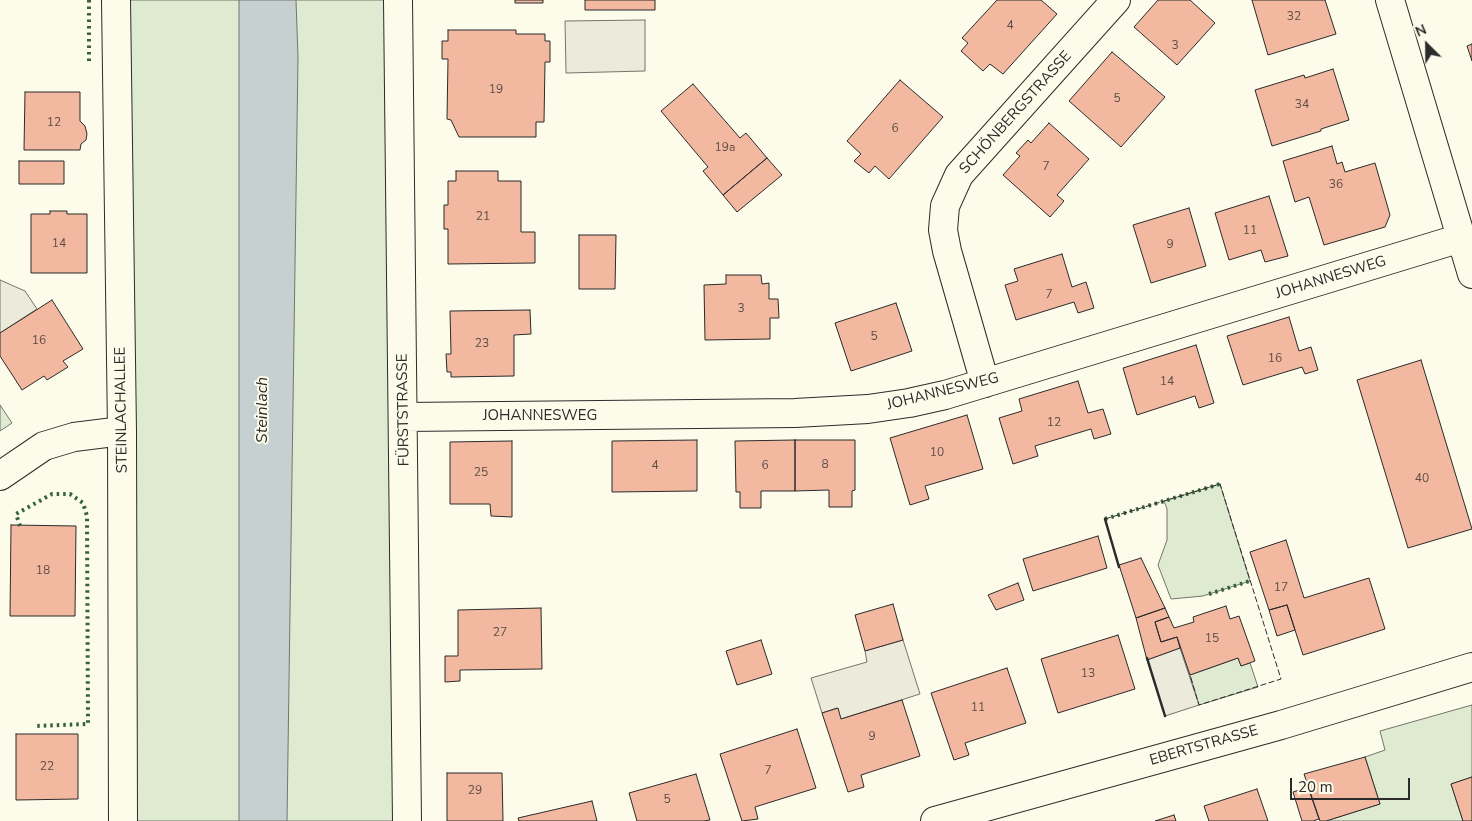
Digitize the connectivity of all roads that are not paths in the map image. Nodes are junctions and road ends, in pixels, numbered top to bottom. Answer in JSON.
{"nodes":[{"id":1,"x":116,"y":0,"type":"edge"},
{"id":2,"x":398,"y":0,"type":"edge"},
{"id":3,"x":1116,"y":0,"type":"edge"},
{"id":4,"x":1390,"y":0,"type":"edge"},
{"id":5,"x":1461,"y":238,"type":"junction"},
{"id":6,"x":1472,"y":274,"type":"edge"},
{"id":7,"x":985,"y":383,"type":"junction"},
{"id":8,"x":404,"y":416,"type":"junction"},
{"id":9,"x":122,"y":431,"type":"junction"},
{"id":10,"x":0,"y":476,"type":"edge"},
{"id":11,"x":1472,"y":667,"type":"edge"},
{"id":12,"x":122,"y":821,"type":"edge"},
{"id":13,"x":407,"y":821,"type":"edge"},
{"id":14,"x":935,"y":821,"type":"edge"}],
"edges":[{"from":1,"to":9,"type":"street","name":"STEINLACHALLEE"},
{"from":2,"to":8,"type":"street","name":"FÜRSTSTRASSE"},
{"from":3,"to":7,"type":"street","name":"SCHÖNBERGSTRASSE"},
{"from":4,"to":5,"type":"street"},
{"from":5,"to":6,"type":"street"},
{"from":5,"to":7,"type":"street","name":"JOHANNESWEG"},
{"from":7,"to":8,"type":"street","name":"JOHANNESWEG"},
{"from":8,"to":13,"type":"street","name":"FÜRSTSTRASSE"},
{"from":9,"to":10,"type":"street"},
{"from":9,"to":12,"type":"street","name":"STEINLACHALLEE"},
{"from":11,"to":14,"type":"street","name":"EBERTSTRASSE"}]}
